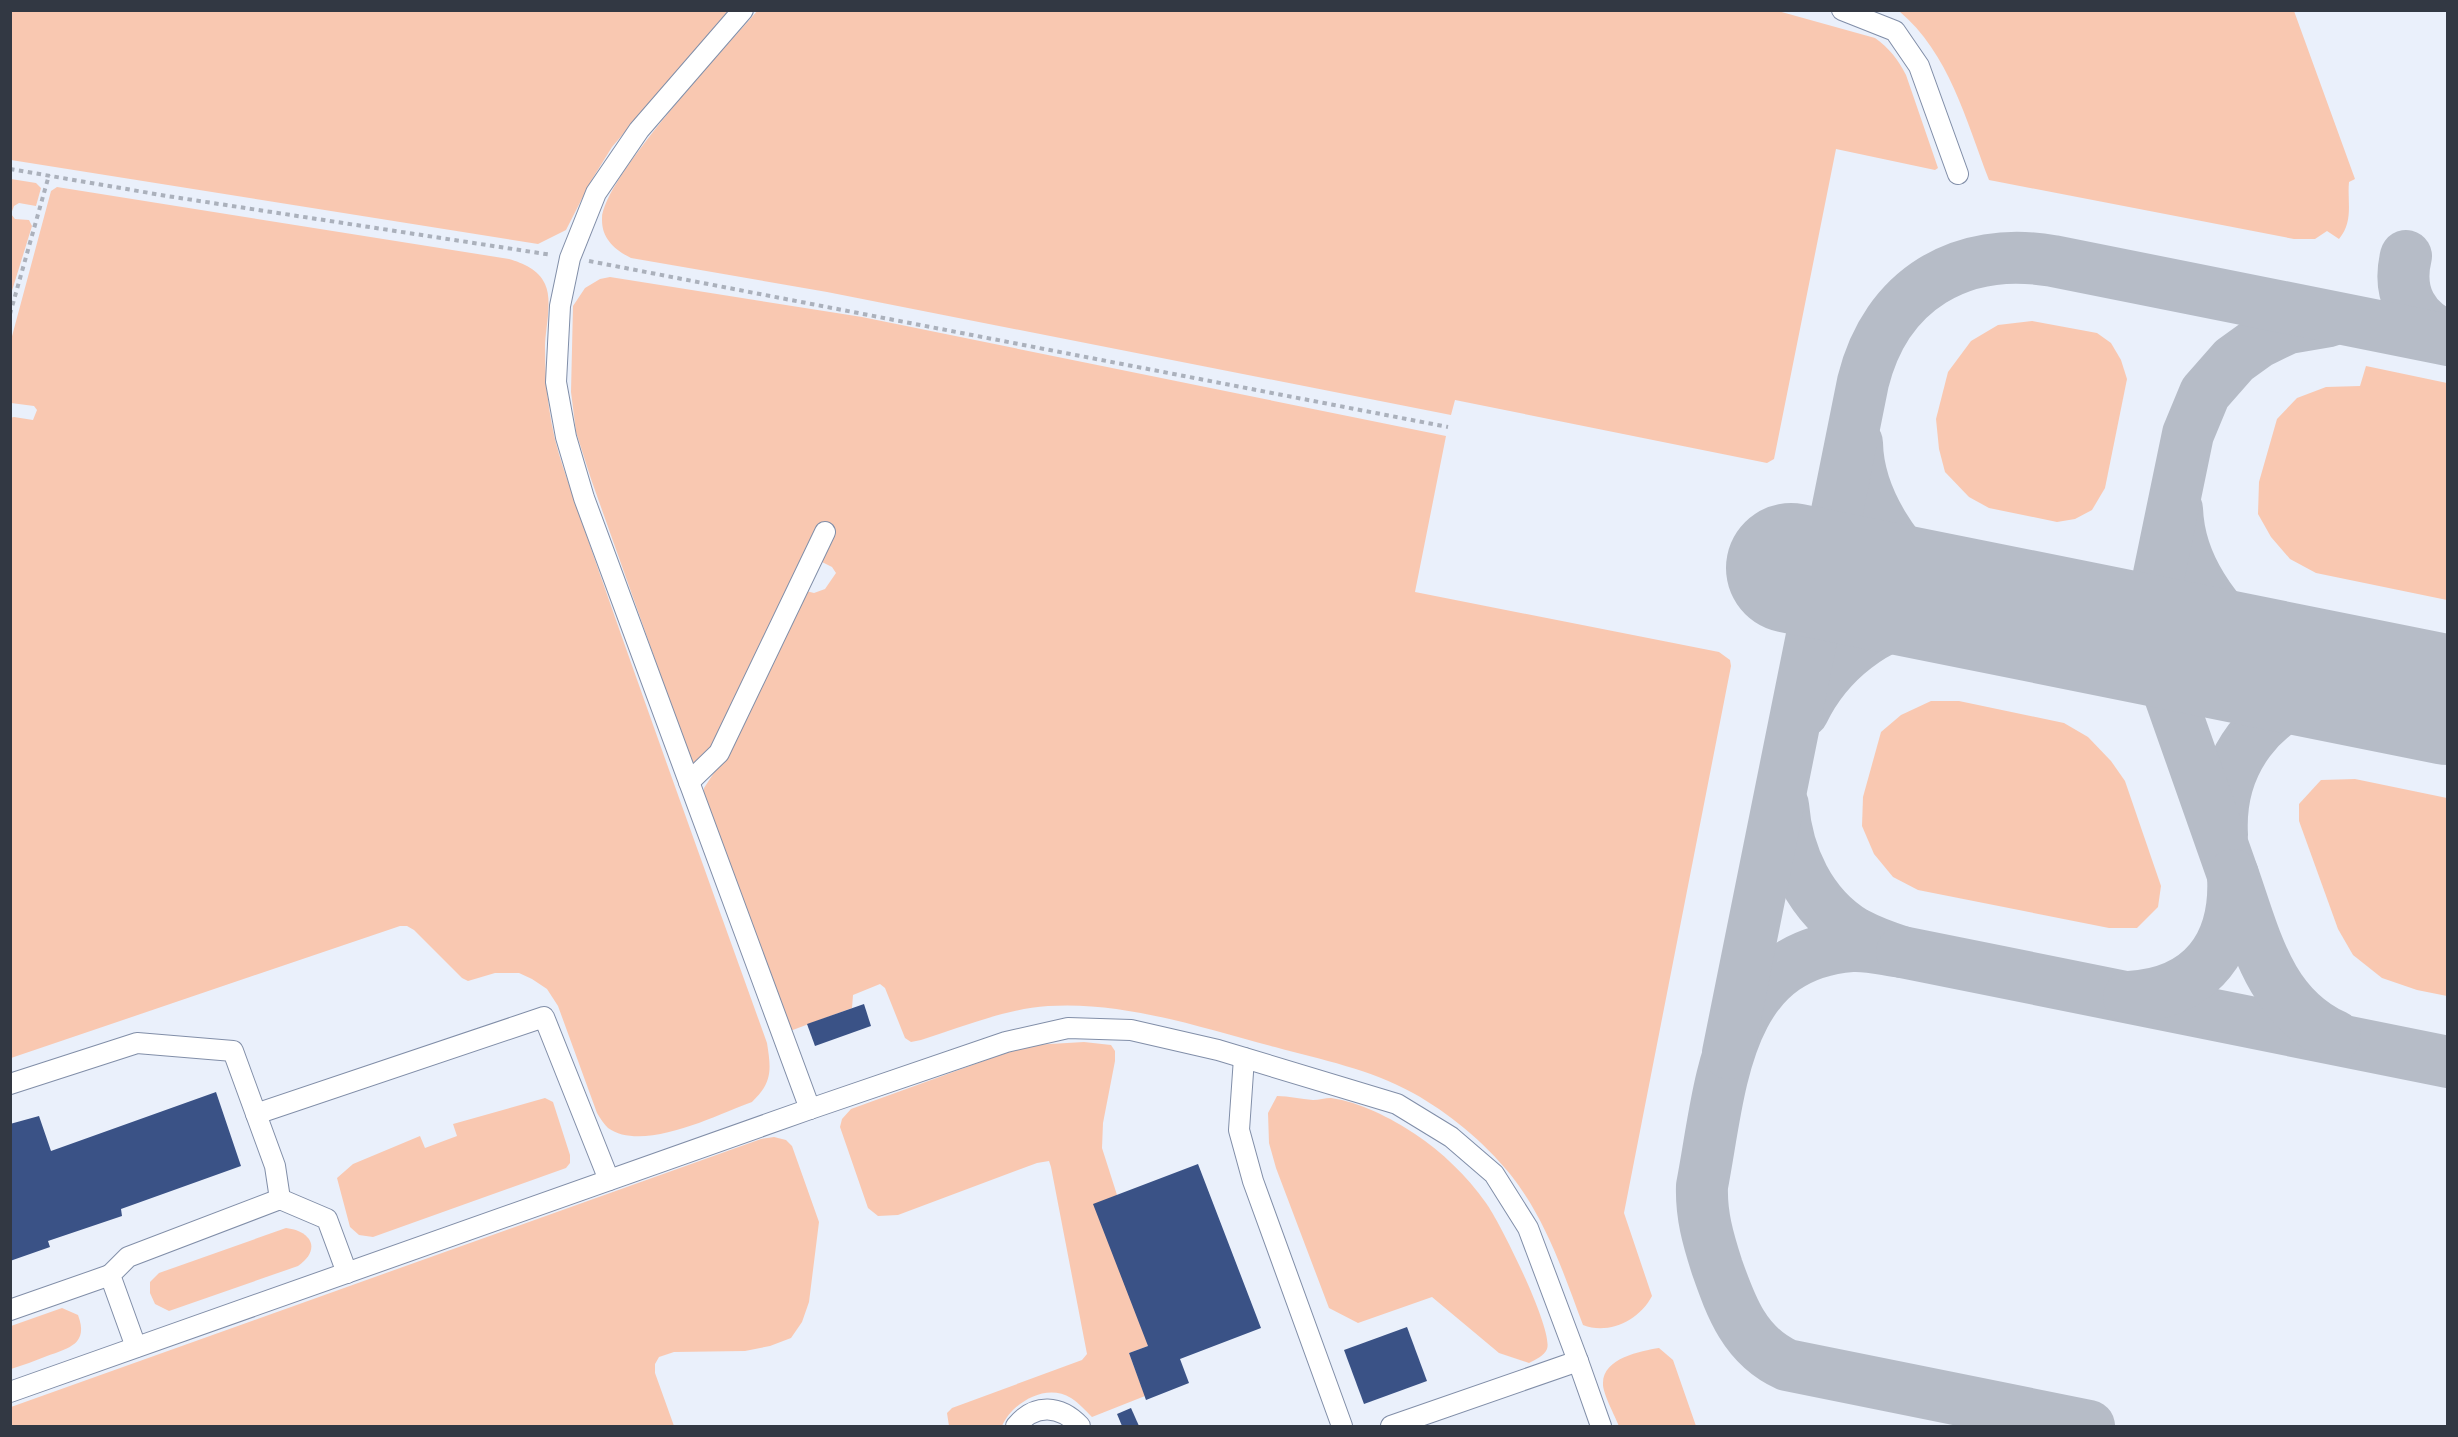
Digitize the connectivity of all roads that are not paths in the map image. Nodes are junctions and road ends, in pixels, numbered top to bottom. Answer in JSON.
{"nodes":[{"id":1,"x":743,"y":10,"type":"edge"},
{"id":2,"x":1842,"y":10,"type":"edge"},
{"id":3,"x":1958,"y":174,"type":"dead end"},
{"id":4,"x":825,"y":532,"type":"dead end"},
{"id":5,"x":689,"y":782,"type":"junction"},
{"id":6,"x":1244,"y":1058,"type":"junction"},
{"id":7,"x":10,"y":1084,"type":"edge"},
{"id":8,"x":810,"y":1109,"type":"junction"},
{"id":9,"x":256,"y":1114,"type":"junction"},
{"id":10,"x":609,"y":1180,"type":"junction"},
{"id":11,"x":280,"y":1200,"type":"junction"},
{"id":12,"x":347,"y":1273,"type":"junction"},
{"id":13,"x":110,"y":1275,"type":"junction"},
{"id":14,"x":10,"y":1310,"type":"edge"},
{"id":15,"x":136,"y":1347,"type":"junction"},
{"id":16,"x":1578,"y":1361,"type":"junction"},
{"id":17,"x":10,"y":1392,"type":"edge"},
{"id":18,"x":1016,"y":1426,"type":"edge"},
{"id":19,"x":1080,"y":1426,"type":"edge"},
{"id":20,"x":1342,"y":1426,"type":"edge"},
{"id":21,"x":1391,"y":1426,"type":"edge"},
{"id":22,"x":1601,"y":1426,"type":"edge"}],
"edges":[{"from":1,"to":5,"type":"lane"},
{"from":2,"to":3,"type":"lane"},
{"from":4,"to":5,"type":"lane"},
{"from":5,"to":8,"type":"lane"},
{"from":6,"to":8,"type":"lane"},
{"from":6,"to":16,"type":"lane"},
{"from":6,"to":20,"type":"lane"},
{"from":7,"to":9,"type":"lane"},
{"from":8,"to":10,"type":"lane"},
{"from":9,"to":10,"type":"lane"},
{"from":9,"to":11,"type":"lane"},
{"from":10,"to":12,"type":"lane"},
{"from":11,"to":12,"type":"lane"},
{"from":11,"to":13,"type":"lane"},
{"from":12,"to":15,"type":"lane"},
{"from":13,"to":14,"type":"lane"},
{"from":13,"to":15,"type":"lane"},
{"from":15,"to":17,"type":"lane"},
{"from":16,"to":21,"type":"lane"},
{"from":16,"to":22,"type":"lane"},
{"from":18,"to":19,"type":"lane"}]}
